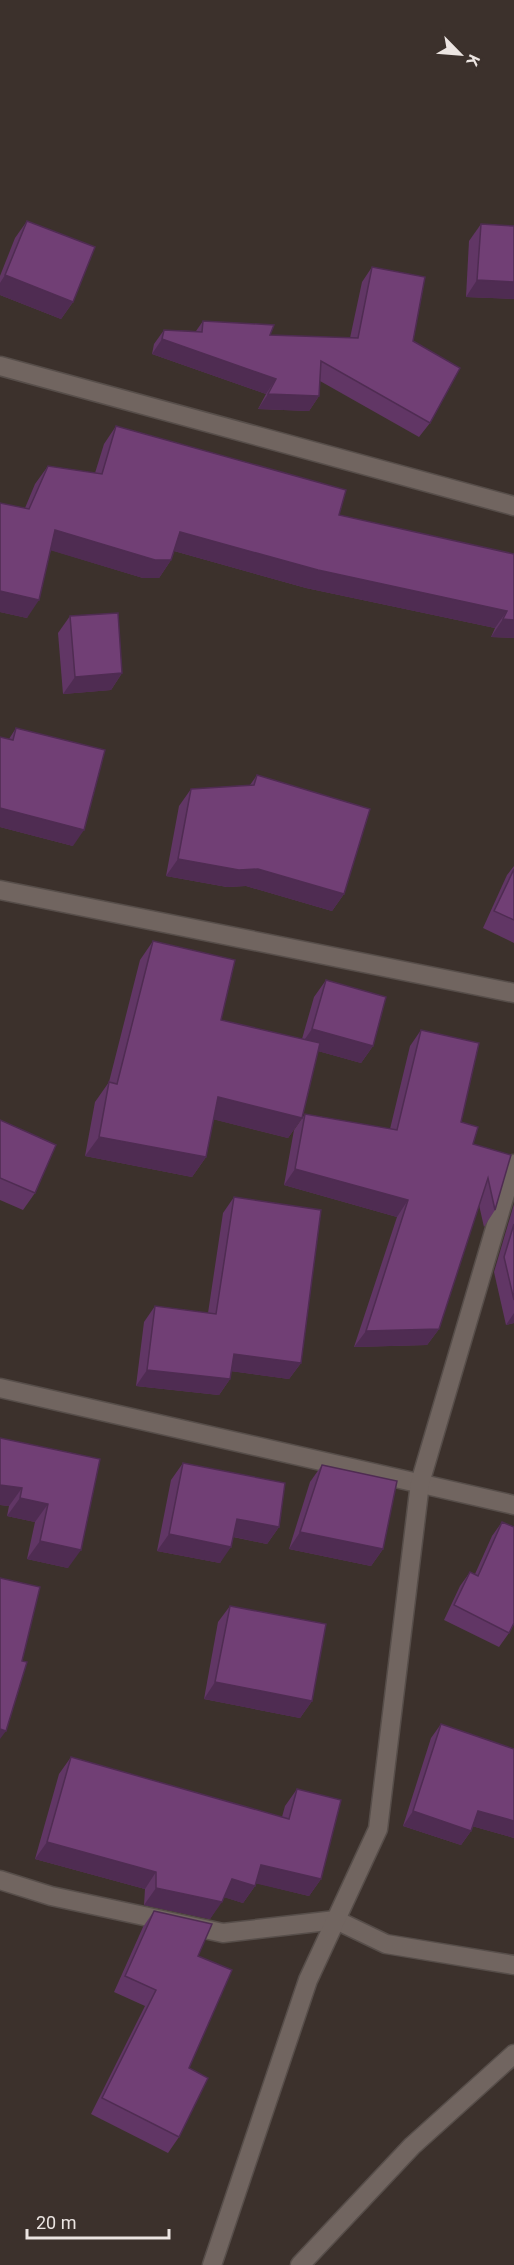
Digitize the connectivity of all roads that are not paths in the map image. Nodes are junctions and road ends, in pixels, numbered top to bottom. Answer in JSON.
{"nodes":[{"id":1,"x":0,"y":366,"type":"edge"},
{"id":2,"x":514,"y":506,"type":"edge"},
{"id":3,"x":0,"y":890,"type":"edge"},
{"id":4,"x":514,"y":993,"type":"edge"},
{"id":5,"x":514,"y":1164,"type":"edge"},
{"id":6,"x":0,"y":1388,"type":"edge"},
{"id":7,"x":420,"y":1484,"type":"junction"},
{"id":8,"x":514,"y":1506,"type":"edge"},
{"id":9,"x":0,"y":1881,"type":"edge"},
{"id":10,"x":336,"y":1920,"type":"junction"},
{"id":11,"x":514,"y":1965,"type":"edge"},
{"id":12,"x":514,"y":2054,"type":"edge"},
{"id":13,"x":212,"y":2265,"type":"edge"},
{"id":14,"x":300,"y":2265,"type":"edge"}],
"edges":[{"from":1,"to":2,"type":"street"},
{"from":3,"to":4,"type":"street"},
{"from":5,"to":7,"type":"street"},
{"from":6,"to":7,"type":"street"},
{"from":7,"to":8,"type":"street"},
{"from":7,"to":10,"type":"street"},
{"from":9,"to":10,"type":"street"},
{"from":10,"to":11,"type":"street"},
{"from":10,"to":13,"type":"street"},
{"from":12,"to":14,"type":"street"}]}
